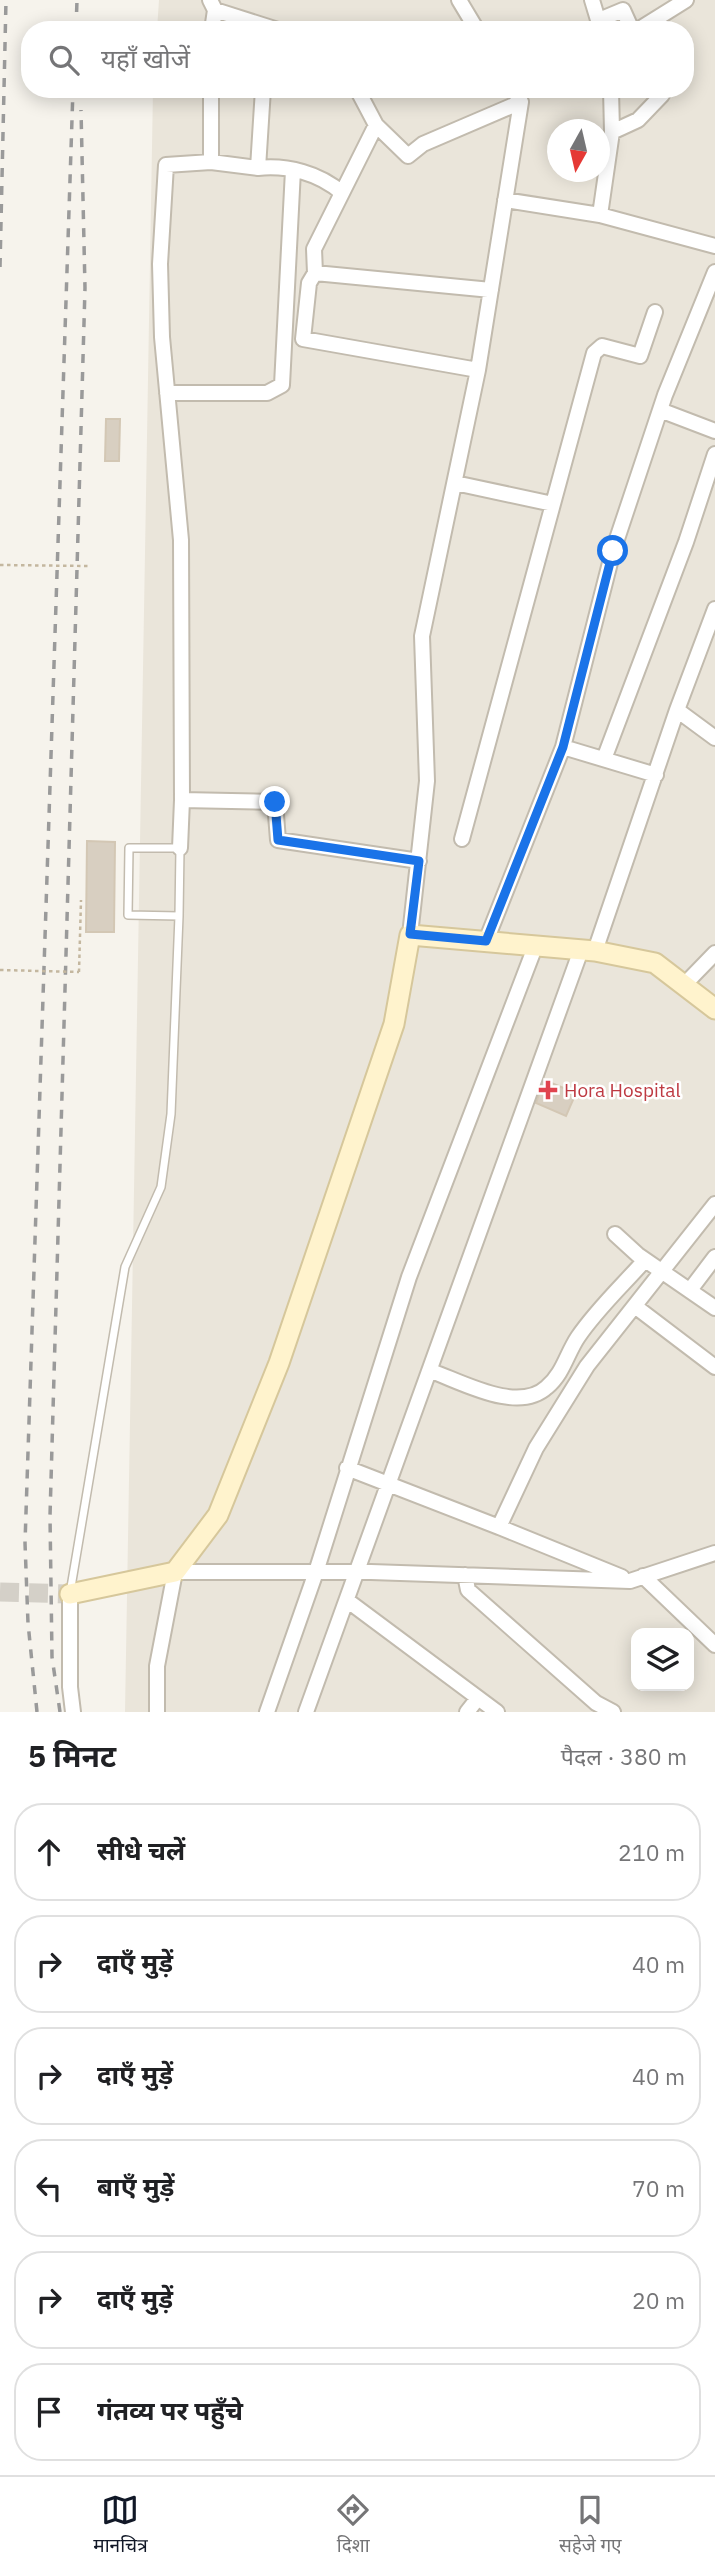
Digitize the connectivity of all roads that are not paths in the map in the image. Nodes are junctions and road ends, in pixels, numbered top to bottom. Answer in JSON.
{"nodes":[{"id":1,"x":459,"y":0,"type":"edge"},
{"id":2,"x":592,"y":0,"type":"edge"},
{"id":3,"x":686,"y":0,"type":"edge"},
{"id":4,"x":212,"y":5,"type":"edge"},
{"id":5,"x":253,"y":21,"type":"edge"},
{"id":6,"x":472,"y":21,"type":"edge"},
{"id":7,"x":599,"y":21,"type":"edge"},
{"id":8,"x":606,"y":21,"type":"edge"},
{"id":9,"x":628,"y":21,"type":"edge"},
{"id":10,"x":652,"y":21,"type":"edge"},
{"id":11,"x":211,"y":98,"type":"edge"},
{"id":12,"x":262,"y":98,"type":"edge"},
{"id":13,"x":362,"y":98,"type":"edge"},
{"id":14,"x":519,"y":98,"type":"edge"},
{"id":15,"x":611,"y":98,"type":"edge"},
{"id":16,"x":659,"y":98,"type":"edge"},
{"id":17,"x":521,"y":102,"type":"junction"},
{"id":18,"x":376,"y":125,"type":"junction"},
{"id":19,"x":612,"y":132,"type":"junction"},
{"id":20,"x":211,"y":162,"type":"junction"},
{"id":21,"x":258,"y":168,"type":"junction"},
{"id":22,"x":293,"y":170,"type":"junction"},
{"id":23,"x":342,"y":192,"type":"junction"},
{"id":24,"x":505,"y":200,"type":"junction"},
{"id":25,"x":600,"y":215,"type":"junction"},
{"id":26,"x":715,"y":246,"type":"edge"},
{"id":27,"x":715,"y":272,"type":"edge"},
{"id":28,"x":316,"y":273,"type":"junction"},
{"id":29,"x":491,"y":290,"type":"junction"},
{"id":30,"x":655,"y":312,"type":"dead end"},
{"id":31,"x":303,"y":339,"type":"junction"},
{"id":32,"x":285,"y":340,"type":"junction"},
{"id":33,"x":478,"y":370,"type":"junction"},
{"id":34,"x":167,"y":393,"type":"junction"},
{"id":35,"x":660,"y":410,"type":"junction"},
{"id":36,"x":715,"y":430,"type":"edge"},
{"id":37,"x":715,"y":454,"type":"edge"},
{"id":38,"x":455,"y":483,"type":"junction"},
{"id":39,"x":553,"y":504,"type":"junction"},
{"id":40,"x":715,"y":609,"type":"edge"},
{"id":41,"x":677,"y":709,"type":"junction"},
{"id":42,"x":715,"y":737,"type":"edge"},
{"id":43,"x":563,"y":747,"type":"junction"},
{"id":44,"x":604,"y":759,"type":"junction"},
{"id":45,"x":656,"y":775,"type":"junction"},
{"id":46,"x":182,"y":800,"type":"junction"},
{"id":47,"x":462,"y":839,"type":"dead end"},
{"id":48,"x":180,"y":848,"type":"junction"},
{"id":49,"x":419,"y":861,"type":"junction"},
{"id":50,"x":179,"y":916,"type":"junction"},
{"id":51,"x":410,"y":934,"type":"junction"},
{"id":52,"x":486,"y":941,"type":"junction"},
{"id":53,"x":536,"y":947,"type":"junction"},
{"id":54,"x":588,"y":950,"type":"junction"},
{"id":55,"x":715,"y":953,"type":"edge"},
{"id":56,"x":684,"y":985,"type":"junction"},
{"id":57,"x":715,"y":1009,"type":"edge"},
{"id":58,"x":715,"y":1204,"type":"edge"},
{"id":59,"x":615,"y":1234,"type":"dead end"},
{"id":60,"x":715,"y":1257,"type":"edge"},
{"id":61,"x":645,"y":1260,"type":"junction"},
{"id":62,"x":663,"y":1271,"type":"junction"},
{"id":63,"x":690,"y":1290,"type":"junction"},
{"id":64,"x":636,"y":1307,"type":"junction"},
{"id":65,"x":715,"y":1308,"type":"edge"},
{"id":66,"x":714,"y":1362,"type":"edge"},
{"id":67,"x":430,"y":1371,"type":"junction"},
{"id":68,"x":347,"y":1468,"type":"junction"},
{"id":69,"x":390,"y":1485,"type":"junction"},
{"id":70,"x":499,"y":1527,"type":"junction"},
{"id":71,"x":715,"y":1553,"type":"edge"},
{"id":72,"x":175,"y":1572,"type":"junction"},
{"id":73,"x":316,"y":1572,"type":"junction"},
{"id":74,"x":359,"y":1572,"type":"junction"},
{"id":75,"x":465,"y":1576,"type":"junction"},
{"id":76,"x":636,"y":1578,"type":"junction"},
{"id":77,"x":70,"y":1594,"type":"junction"},
{"id":78,"x":348,"y":1601,"type":"junction"},
{"id":79,"x":715,"y":1645,"type":"edge"},
{"id":80,"x":478,"y":1698,"type":"junction"},
{"id":81,"x":72,"y":1712,"type":"edge"},
{"id":82,"x":157,"y":1712,"type":"edge"},
{"id":83,"x":267,"y":1712,"type":"edge"},
{"id":84,"x":306,"y":1712,"type":"edge"},
{"id":85,"x":467,"y":1712,"type":"edge"},
{"id":86,"x":497,"y":1712,"type":"edge"},
{"id":87,"x":613,"y":1712,"type":"edge"}],
"edges":[{"from":1,"to":6,"type":"street"},
{"from":2,"to":7,"type":"street"},
{"from":3,"to":10,"type":"street"},
{"from":4,"to":5,"type":"street"},
{"from":8,"to":9,"type":"street"},
{"from":11,"to":20,"type":"street"},
{"from":12,"to":21,"type":"street"},
{"from":13,"to":18,"type":"street"},
{"from":14,"to":17,"type":"street"},
{"from":15,"to":19,"type":"street"},
{"from":16,"to":19,"type":"street"},
{"from":17,"to":18,"type":"street"},
{"from":17,"to":24,"type":"street"},
{"from":18,"to":23,"type":"street"},
{"from":19,"to":25,"type":"street"},
{"from":20,"to":21,"type":"street"},
{"from":20,"to":34,"type":"street"},
{"from":21,"to":22,"type":"street"},
{"from":22,"to":23,"type":"street"},
{"from":22,"to":32,"type":"street"},
{"from":23,"to":28,"type":"street"},
{"from":24,"to":25,"type":"street"},
{"from":24,"to":29,"type":"street"},
{"from":25,"to":26,"type":"street"},
{"from":27,"to":35,"type":"street"},
{"from":28,"to":29,"type":"street"},
{"from":28,"to":31,"type":"street"},
{"from":29,"to":33,"type":"street"},
{"from":30,"to":39,"type":"street"},
{"from":31,"to":32,"type":"street"},
{"from":31,"to":33,"type":"street"},
{"from":32,"to":34,"type":"street"},
{"from":33,"to":38,"type":"street"},
{"from":34,"to":46,"type":"street"},
{"from":35,"to":36,"type":"street"},
{"from":35,"to":43,"type":"street"},
{"from":37,"to":44,"type":"street"},
{"from":38,"to":39,"type":"street"},
{"from":38,"to":49,"type":"street"},
{"from":39,"to":47,"type":"street"},
{"from":40,"to":41,"type":"street"},
{"from":41,"to":42,"type":"street"},
{"from":41,"to":45,"type":"street"},
{"from":43,"to":44,"type":"street"},
{"from":43,"to":52,"type":"street"},
{"from":44,"to":45,"type":"street"},
{"from":45,"to":54,"type":"street"},
{"from":46,"to":48,"type":"street"},
{"from":46,"to":49,"type":"street"},
{"from":48,"to":50,"type":"lane"},
{"from":48,"to":50,"type":"lane"},
{"from":49,"to":51,"type":"street"},
{"from":50,"to":77,"type":"lane"},
{"from":51,"to":52,"type":"street"},
{"from":51,"to":72,"type":"street"},
{"from":52,"to":53,"type":"street"},
{"from":53,"to":54,"type":"street"},
{"from":53,"to":68,"type":"street"},
{"from":54,"to":56,"type":"street"},
{"from":54,"to":67,"type":"street"},
{"from":55,"to":56,"type":"street"},
{"from":56,"to":57,"type":"street"},
{"from":58,"to":62,"type":"street"},
{"from":59,"to":61,"type":"street"},
{"from":60,"to":63,"type":"street"},
{"from":61,"to":62,"type":"street"},
{"from":61,"to":67,"type":"street"},
{"from":62,"to":63,"type":"street"},
{"from":62,"to":64,"type":"street"},
{"from":63,"to":65,"type":"street"},
{"from":64,"to":66,"type":"street"},
{"from":64,"to":70,"type":"street"},
{"from":67,"to":69,"type":"street"},
{"from":68,"to":69,"type":"street"},
{"from":68,"to":73,"type":"street"},
{"from":69,"to":70,"type":"street"},
{"from":69,"to":74,"type":"street"},
{"from":70,"to":76,"type":"street"},
{"from":71,"to":76,"type":"street"},
{"from":72,"to":73,"type":"street"},
{"from":72,"to":77,"type":"street"},
{"from":72,"to":82,"type":"street"},
{"from":73,"to":74,"type":"street"},
{"from":73,"to":83,"type":"street"},
{"from":74,"to":75,"type":"street"},
{"from":74,"to":78,"type":"street"},
{"from":75,"to":76,"type":"street"},
{"from":75,"to":87,"type":"street"},
{"from":76,"to":79,"type":"street"},
{"from":77,"to":81,"type":"street"},
{"from":78,"to":80,"type":"street"},
{"from":78,"to":84,"type":"street"},
{"from":80,"to":85,"type":"street"},
{"from":80,"to":86,"type":"street"}]}
